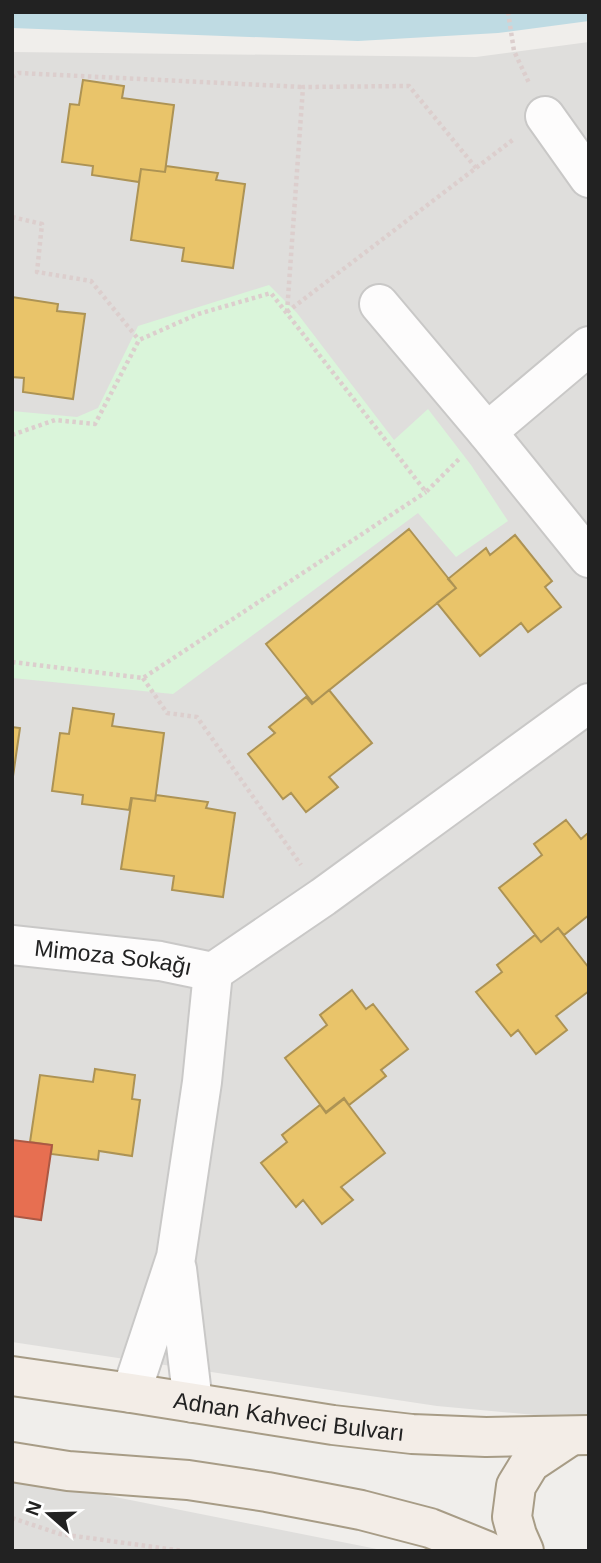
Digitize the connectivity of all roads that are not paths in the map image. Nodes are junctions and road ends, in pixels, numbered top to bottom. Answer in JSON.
{"nodes":[{"id":1,"x":545,"y":116,"type":"road end"},
{"id":2,"x":589,"y":178,"type":"edge"},
{"id":3,"x":379,"y":304,"type":"dead end"},
{"id":4,"x":589,"y":346,"type":"edge"},
{"id":5,"x":487,"y":432,"type":"junction"},
{"id":6,"x":589,"y":558,"type":"edge"},
{"id":7,"x":589,"y":703,"type":"edge"},
{"id":8,"x":12,"y":945,"type":"edge"},
{"id":9,"x":213,"y":972,"type":"junction"},
{"id":10,"x":176,"y":1257,"type":"junction"},
{"id":11,"x":12,"y":1376,"type":"edge"},
{"id":12,"x":131,"y":1393,"type":"junction"},
{"id":13,"x":193,"y":1403,"type":"junction"},
{"id":14,"x":582,"y":1432,"type":"edge"},
{"id":15,"x":12,"y":1462,"type":"edge"},
{"id":16,"x":487,"y":1551,"type":"edge"},
{"id":17,"x":524,"y":1551,"type":"edge"}],
"edges":[{"from":1,"to":2,"type":"street"},
{"from":3,"to":5,"type":"street"},
{"from":4,"to":5,"type":"street"},
{"from":5,"to":6,"type":"street"},
{"from":7,"to":9,"type":"street"},
{"from":8,"to":9,"type":"street","name":"Mimoza Sokağı"},
{"from":9,"to":10,"type":"street"},
{"from":10,"to":12,"type":"street"},
{"from":10,"to":13,"type":"street"},
{"from":11,"to":12,"type":"main road","name":"Adnan Kahveci Bulvarı"},
{"from":12,"to":13,"type":"main road","name":"Adnan Kahveci Bulvarı"},
{"from":13,"to":14,"type":"main road","name":"Adnan Kahveci Bulvarı"},
{"from":14,"to":17,"type":"main road"},
{"from":15,"to":16,"type":"main road"}]}
